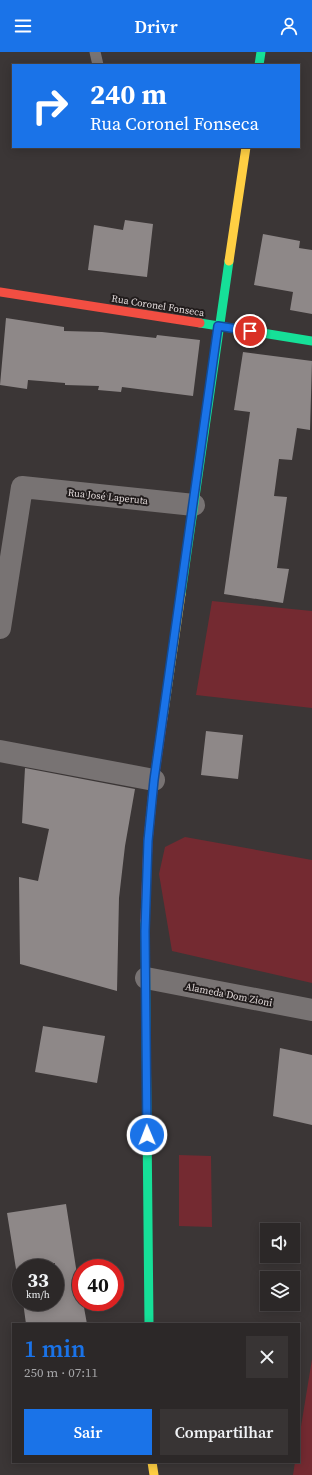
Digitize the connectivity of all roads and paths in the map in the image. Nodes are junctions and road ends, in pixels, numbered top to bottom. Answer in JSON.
{"nodes":[{"id":1,"x":95,"y":52,"type":"edge"},
{"id":2,"x":261,"y":52,"type":"edge"},
{"id":3,"x":98,"y":64,"type":"edge"},
{"id":4,"x":259,"y":64,"type":"edge"},
{"id":5,"x":246,"y":148,"type":"edge"},
{"id":6,"x":0,"y":292,"type":"edge"},
{"id":7,"x":218,"y":326,"type":"junction"},
{"id":8,"x":312,"y":340,"type":"edge"},
{"id":9,"x":194,"y":505,"type":"junction"},
{"id":10,"x":0,"y":628,"type":"edge"},
{"id":11,"x":0,"y":751,"type":"edge"},
{"id":12,"x":154,"y":780,"type":"junction"},
{"id":13,"x":146,"y":978,"type":"junction"},
{"id":14,"x":312,"y":1010,"type":"edge"},
{"id":15,"x":148,"y":1323,"type":"edge"},
{"id":16,"x":152,"y":1463,"type":"edge"},
{"id":17,"x":154,"y":1475,"type":"edge"}],
"edges":[{"from":1,"to":3,"type":"lane"},
{"from":2,"to":4,"type":"street"},
{"from":5,"to":7,"type":"street"},
{"from":6,"to":7,"type":"street","name":"Rua Coronel Fonseca"},
{"from":7,"to":8,"type":"street","name":"Rua Coronel Fonseca"},
{"from":7,"to":9,"type":"street"},
{"from":9,"to":10,"type":"street","name":"Rua José Laperuta"},
{"from":9,"to":12,"type":"street"},
{"from":11,"to":12,"type":"street"},
{"from":12,"to":13,"type":"street"},
{"from":13,"to":14,"type":"street","name":"Alameda Dom Zioni"},
{"from":13,"to":15,"type":"street"},
{"from":16,"to":17,"type":"street"}]}
